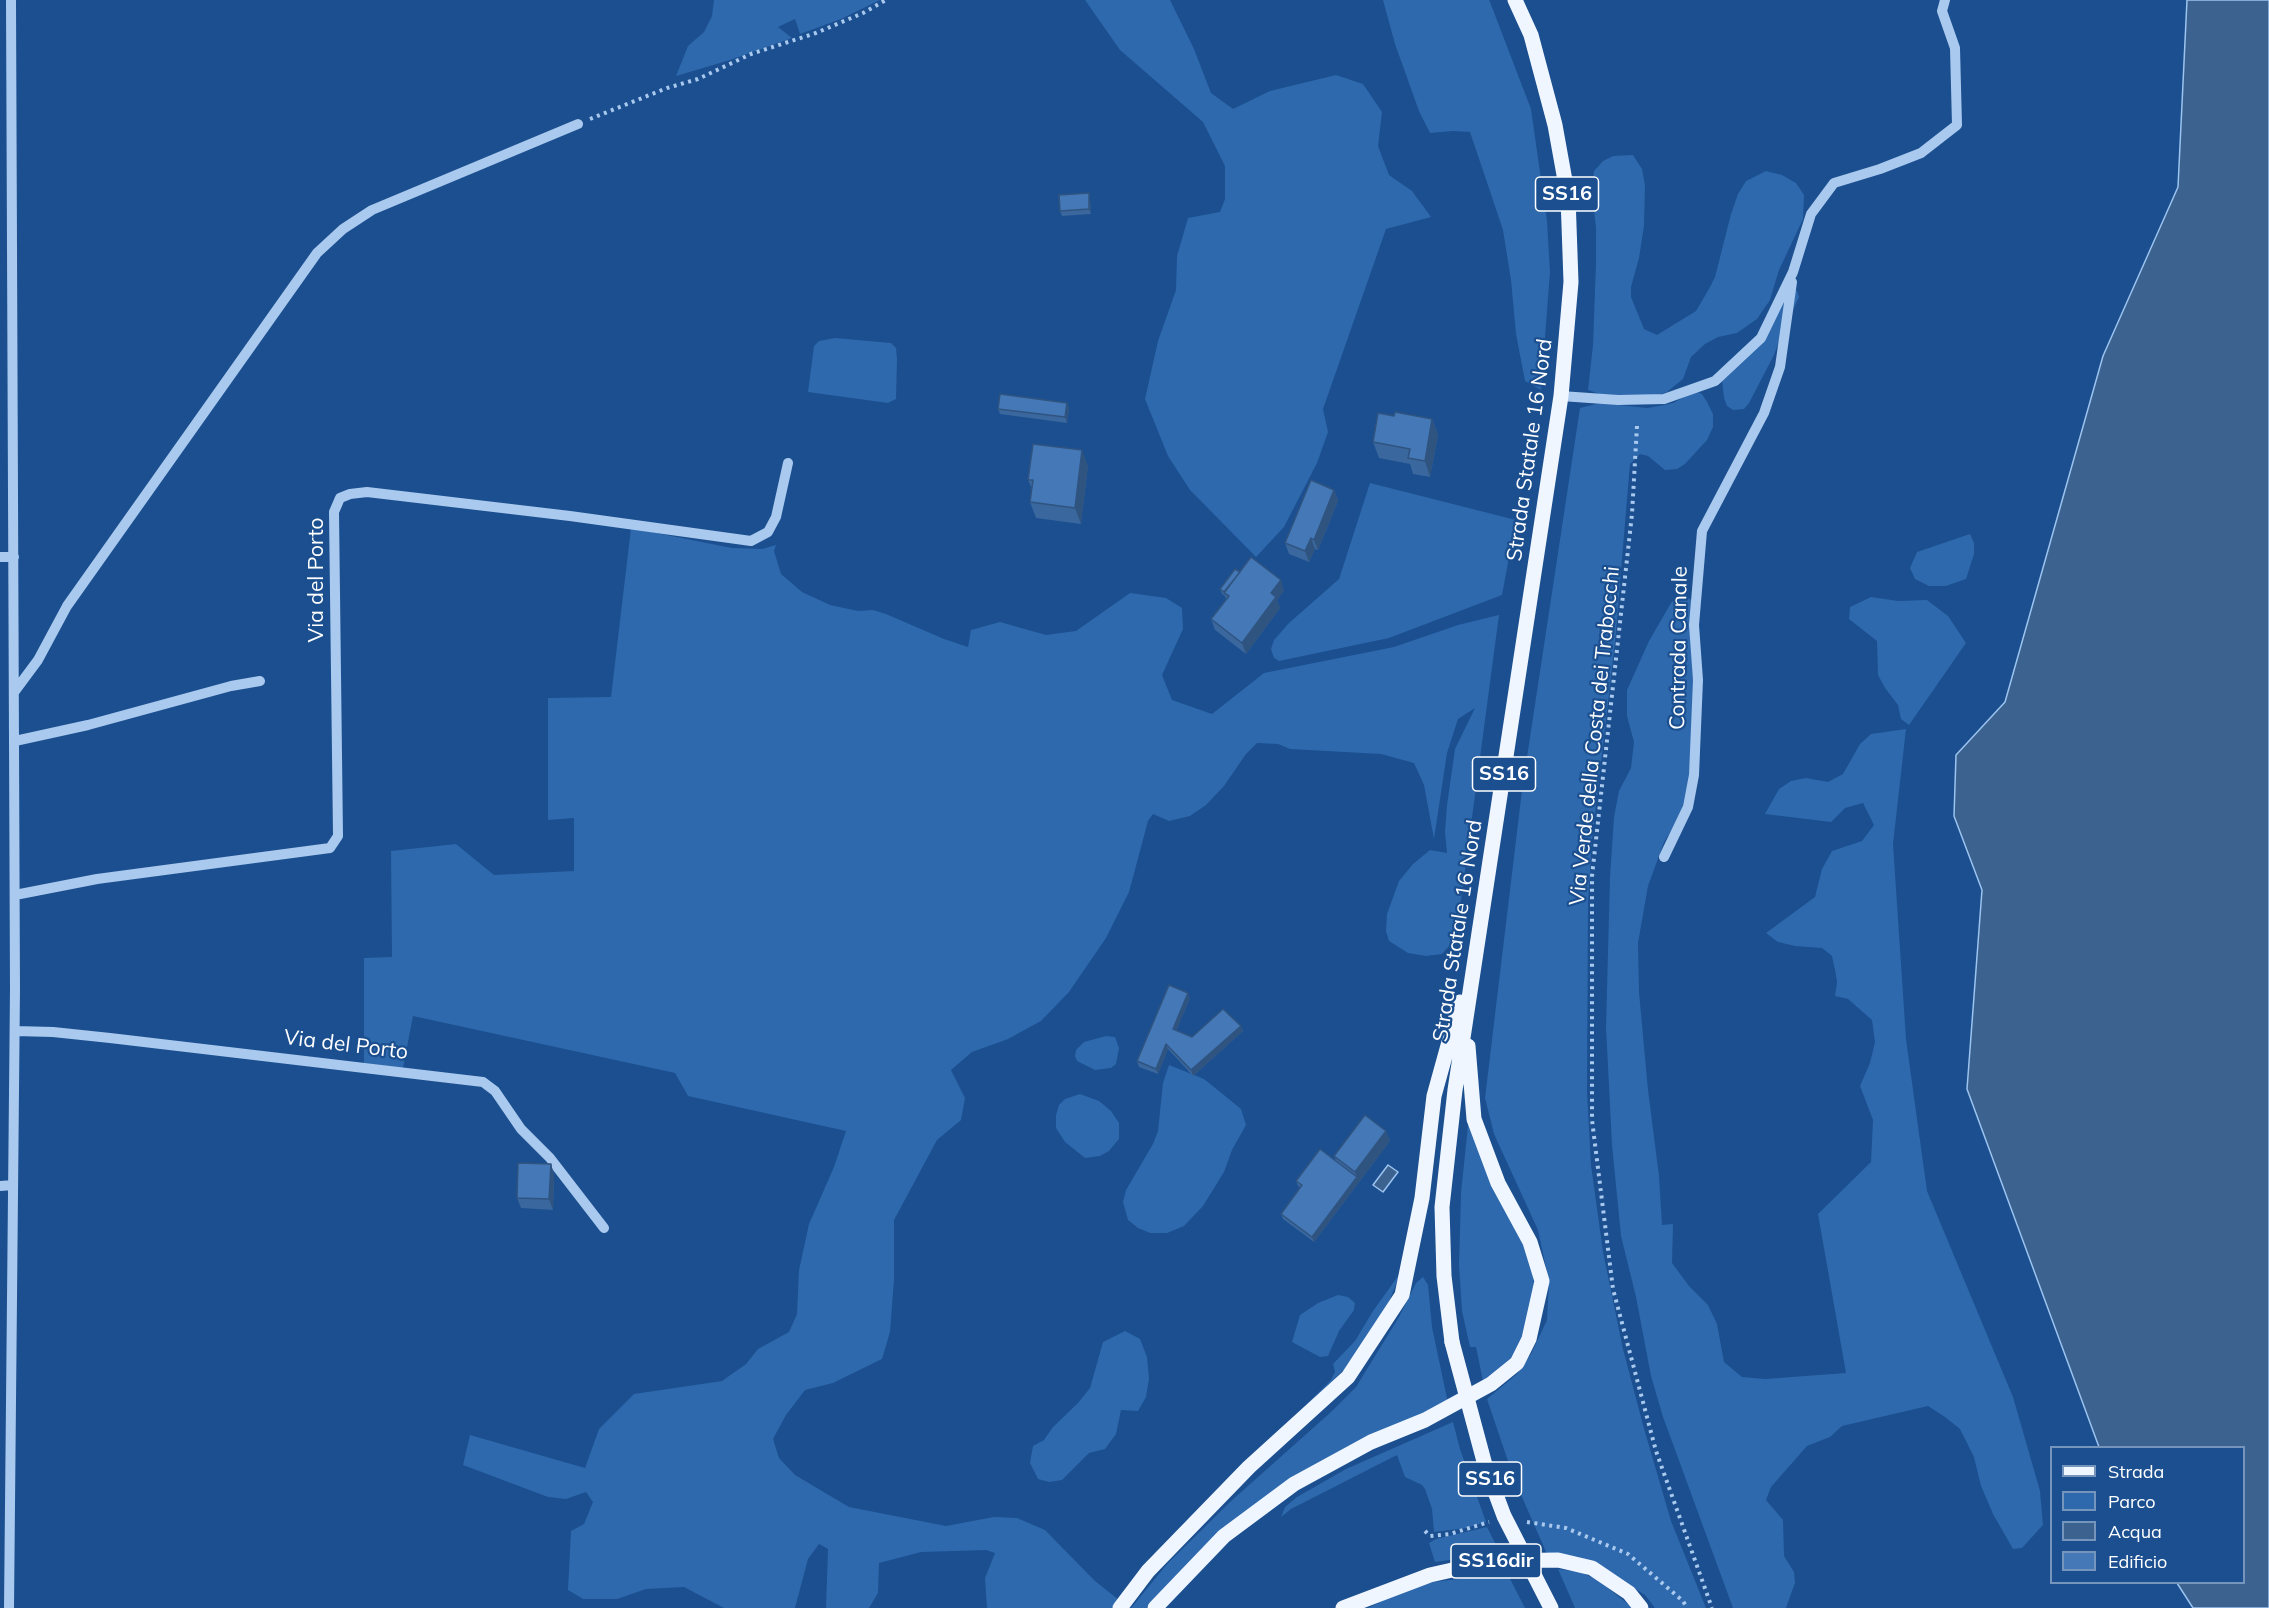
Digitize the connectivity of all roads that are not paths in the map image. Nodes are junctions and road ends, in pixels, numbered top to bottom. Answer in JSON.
{"nodes":[{"id":1,"x":11,"y":0,"type":"edge"},
{"id":2,"x":1515,"y":0,"type":"edge"},
{"id":3,"x":1945,"y":0,"type":"edge"},
{"id":4,"x":578,"y":124,"type":"road end"},
{"id":5,"x":0,"y":257,"type":"edge"},
{"id":6,"x":13,"y":257,"type":"junction"},
{"id":7,"x":1793,"y":272,"type":"junction"},
{"id":8,"x":1561,"y":396,"type":"junction"},
{"id":9,"x":788,"y":463,"type":"dead end"},
{"id":10,"x":0,"y":557,"type":"edge"},
{"id":11,"x":14,"y":557,"type":"junction"},
{"id":12,"x":260,"y":681,"type":"dead end"},
{"id":13,"x":15,"y":691,"type":"junction"},
{"id":14,"x":15,"y":741,"type":"junction"},
{"id":15,"x":1664,"y":857,"type":"dead end"},
{"id":16,"x":15,"y":895,"type":"junction"},
{"id":17,"x":1479,"y":933,"type":"junction"},
{"id":18,"x":1466,"y":1018,"type":"junction"},
{"id":19,"x":15,"y":1031,"type":"junction"},
{"id":20,"x":14,"y":1185,"type":"junction"},
{"id":21,"x":0,"y":1186,"type":"edge"},
{"id":22,"x":604,"y":1228,"type":"dead end"},
{"id":23,"x":12,"y":1323,"type":"junction"},
{"id":24,"x":0,"y":1326,"type":"edge"},
{"id":25,"x":9,"y":1608,"type":"edge"},
{"id":26,"x":1120,"y":1608,"type":"edge"},
{"id":27,"x":1155,"y":1608,"type":"edge"},
{"id":28,"x":1343,"y":1608,"type":"edge"},
{"id":29,"x":1551,"y":1608,"type":"edge"},
{"id":30,"x":1641,"y":1608,"type":"edge"}],
"edges":[{"from":1,"to":6,"type":"street"},
{"from":2,"to":8,"type":"main road","name":"Strada Statale 16 Nord","number":"SS16"},
{"from":3,"to":7,"type":"street","name":"Contrada Canale"},
{"from":4,"to":13,"type":"street"},
{"from":5,"to":6,"type":"street"},
{"from":6,"to":11,"type":"street"},
{"from":7,"to":8,"type":"street","name":"Contrada Canale"},
{"from":7,"to":15,"type":"street","name":"Contrada Canale"},
{"from":8,"to":17,"type":"main road","name":"Strada Statale 16 Nord","number":"SS16"},
{"from":9,"to":16,"type":"street","name":"Via del Porto"},
{"from":10,"to":11,"type":"street"},
{"from":11,"to":13,"type":"street"},
{"from":12,"to":14,"type":"street"},
{"from":13,"to":14,"type":"street"},
{"from":14,"to":16,"type":"street"},
{"from":16,"to":19,"type":"street"},
{"from":17,"to":18,"type":"main road","name":"Strada Statale 16 Nord","number":"SS16"},
{"from":17,"to":26,"type":"main road"},
{"from":18,"to":27,"type":"main road"},
{"from":18,"to":29,"type":"main road","name":"Strada Statale 16 Nord","number":"SS16","bridge":true},
{"from":19,"to":20,"type":"street"},
{"from":19,"to":22,"type":"street","name":"Via del Porto"},
{"from":20,"to":21,"type":"street"},
{"from":20,"to":23,"type":"street"},
{"from":23,"to":24,"type":"street"},
{"from":23,"to":25,"type":"street"},
{"from":28,"to":30,"type":"main road","number":"SS16dir"}]}
